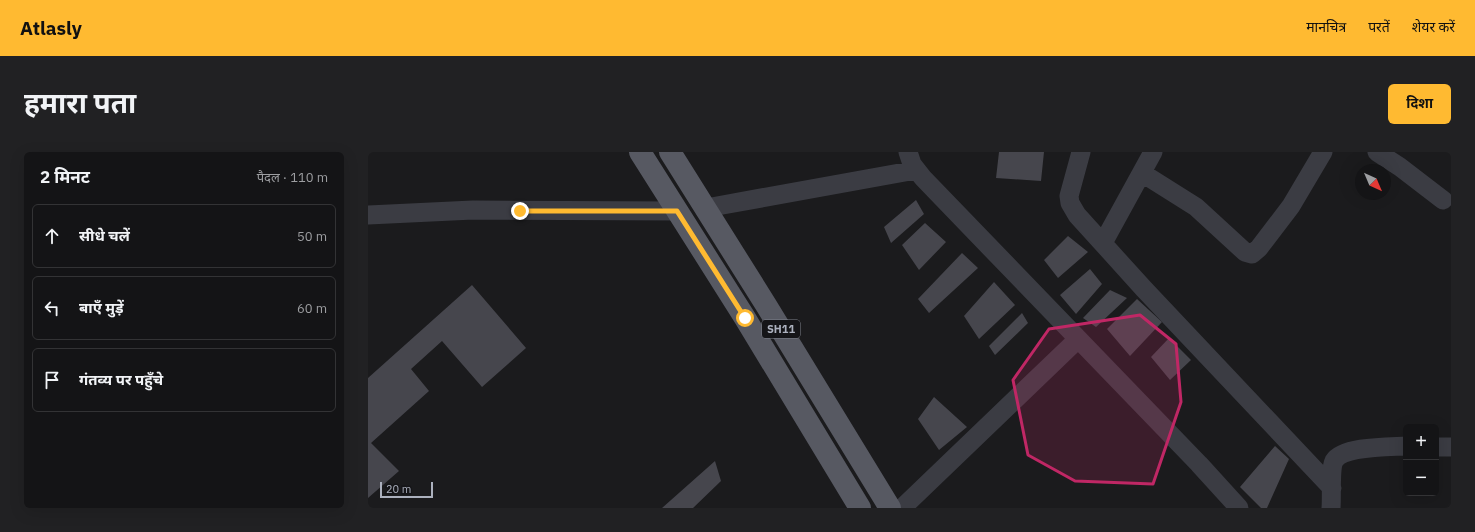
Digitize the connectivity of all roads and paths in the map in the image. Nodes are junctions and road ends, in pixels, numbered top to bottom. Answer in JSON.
{"nodes":[{"id":1,"x":640,"y":152,"type":"edge"},
{"id":2,"x":670,"y":152,"type":"edge"},
{"id":3,"x":908,"y":152,"type":"edge"},
{"id":4,"x":1081,"y":152,"type":"edge"},
{"id":5,"x":1153,"y":152,"type":"edge"},
{"id":6,"x":1323,"y":152,"type":"edge"},
{"id":7,"x":1377,"y":152,"type":"edge"},
{"id":8,"x":916,"y":170,"type":"junction"},
{"id":9,"x":1142,"y":173,"type":"junction"},
{"id":10,"x":1444,"y":200,"type":"dead end"},
{"id":11,"x":706,"y":208,"type":"junction"},
{"id":12,"x":677,"y":211,"type":"junction"},
{"id":13,"x":368,"y":215,"type":"edge"},
{"id":14,"x":1103,"y":243,"type":"junction"},
{"id":15,"x":1078,"y":339,"type":"junction"},
{"id":16,"x":1403,"y":446,"type":"edge"},
{"id":17,"x":1439,"y":447,"type":"edge"},
{"id":18,"x":1451,"y":447,"type":"edge"},
{"id":19,"x":1332,"y":488,"type":"junction"},
{"id":20,"x":860,"y":508,"type":"edge"},
{"id":21,"x":890,"y":508,"type":"edge"},
{"id":22,"x":902,"y":508,"type":"edge"},
{"id":23,"x":1239,"y":508,"type":"edge"},
{"id":24,"x":1331,"y":508,"type":"edge"}],
"edges":[{"from":1,"to":12,"type":"main road","number":"SH11"},
{"from":2,"to":11,"type":"main road","number":"SH11"},
{"from":3,"to":8,"type":"street"},
{"from":4,"to":14,"type":"street"},
{"from":5,"to":9,"type":"street"},
{"from":6,"to":9,"type":"street"},
{"from":7,"to":10,"type":"street"},
{"from":8,"to":11,"type":"street"},
{"from":8,"to":15,"type":"street"},
{"from":9,"to":14,"type":"street"},
{"from":11,"to":21,"type":"main road","number":"SH11"},
{"from":12,"to":13,"type":"street"},
{"from":12,"to":20,"type":"main road","number":"SH11"},
{"from":14,"to":19,"type":"street"},
{"from":15,"to":22,"type":"street"},
{"from":15,"to":23,"type":"street"},
{"from":16,"to":19,"type":"street"},
{"from":17,"to":18,"type":"street"},
{"from":19,"to":24,"type":"street"}]}
